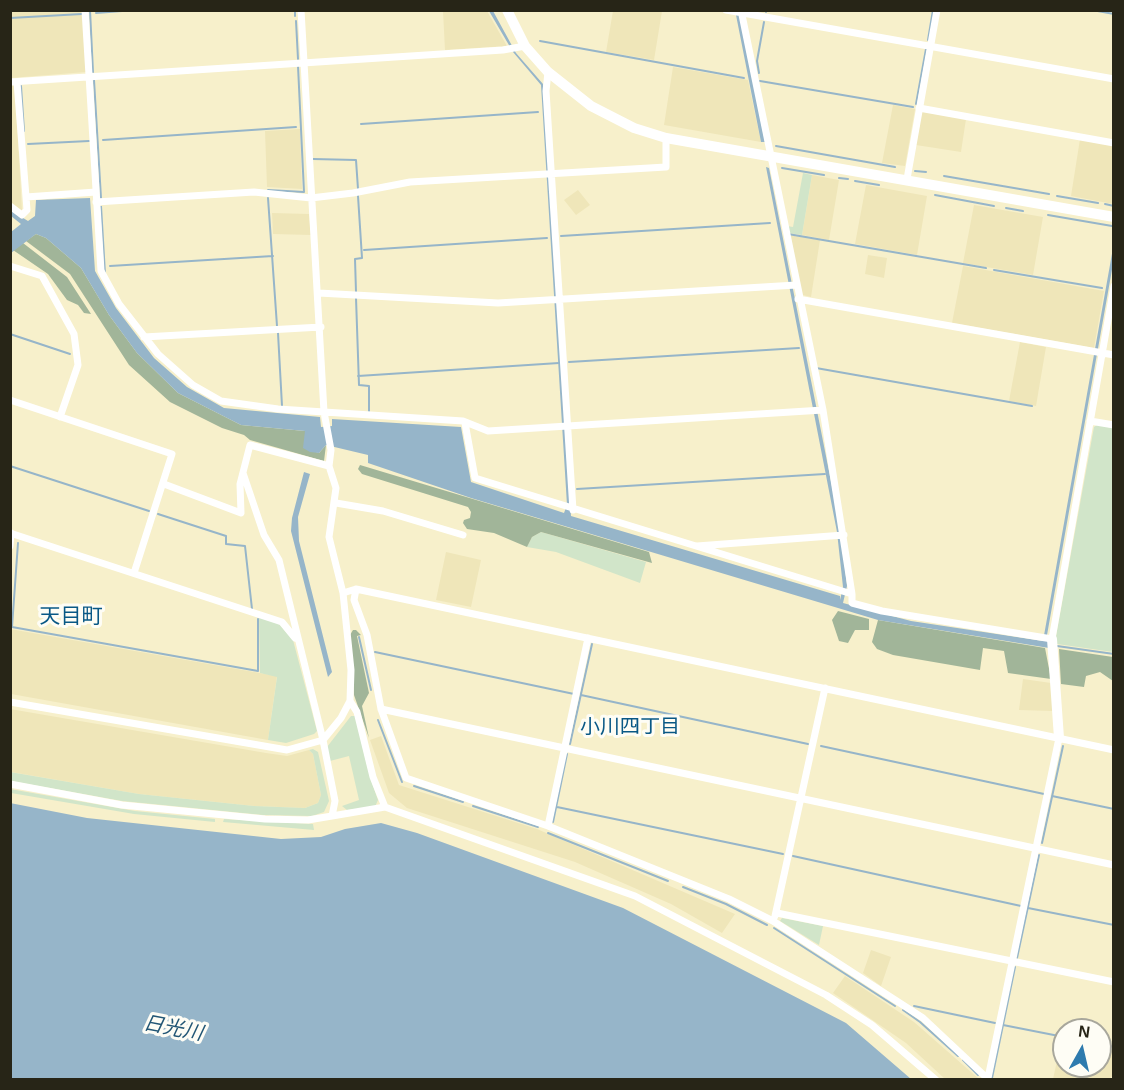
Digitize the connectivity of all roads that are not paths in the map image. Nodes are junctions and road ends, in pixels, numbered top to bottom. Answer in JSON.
{"nodes":[{"id":1,"x":85,"y":10,"type":"edge"},
{"id":2,"x":301,"y":10,"type":"edge"},
{"id":3,"x":507,"y":10,"type":"edge"},
{"id":4,"x":726,"y":10,"type":"edge"},
{"id":5,"x":937,"y":10,"type":"edge"},
{"id":6,"x":741,"y":12,"type":"edge"},
{"id":7,"x":930,"y":46,"type":"junction"},
{"id":8,"x":517,"y":47,"type":"junction"},
{"id":9,"x":304,"y":63,"type":"junction"},
{"id":10,"x":548,"y":72,"type":"junction"},
{"id":11,"x":89,"y":76,"type":"junction"},
{"id":12,"x":1113,"y":79,"type":"edge"},
{"id":13,"x":14,"y":82,"type":"edge"},
{"id":14,"x":919,"y":108,"type":"junction"},
{"id":15,"x":666,"y":138,"type":"junction"},
{"id":16,"x":1113,"y":143,"type":"edge"},
{"id":17,"x":771,"y":156,"type":"junction"},
{"id":18,"x":549,"y":173,"type":"junction"},
{"id":19,"x":907,"y":179,"type":"junction"},
{"id":20,"x":96,"y":192,"type":"junction"},
{"id":21,"x":26,"y":197,"type":"junction"},
{"id":22,"x":311,"y":198,"type":"junction"},
{"id":23,"x":96,"y":202,"type":"junction"},
{"id":24,"x":10,"y":206,"type":"edge"},
{"id":25,"x":1113,"y":217,"type":"edge"},
{"id":26,"x":10,"y":266,"type":"edge"},
{"id":27,"x":792,"y":286,"type":"junction"},
{"id":28,"x":1113,"y":289,"type":"edge"},
{"id":29,"x":319,"y":293,"type":"junction"},
{"id":30,"x":798,"y":299,"type":"junction"},
{"id":31,"x":557,"y":300,"type":"junction"},
{"id":32,"x":321,"y":327,"type":"junction"},
{"id":33,"x":144,"y":337,"type":"junction"},
{"id":34,"x":1098,"y":352,"type":"junction"},
{"id":35,"x":1113,"y":355,"type":"edge"},
{"id":36,"x":10,"y":400,"type":"edge"},
{"id":37,"x":823,"y":410,"type":"junction"},
{"id":38,"x":324,"y":412,"type":"junction"},
{"id":39,"x":60,"y":417,"type":"junction"},
{"id":40,"x":1090,"y":421,"type":"junction"},
{"id":41,"x":465,"y":423,"type":"junction"},
{"id":42,"x":1113,"y":425,"type":"edge"},
{"id":43,"x":568,"y":426,"type":"junction"},
{"id":44,"x":329,"y":466,"type":"junction"},
{"id":45,"x":243,"y":473,"type":"junction"},
{"id":46,"x":164,"y":484,"type":"junction"},
{"id":47,"x":336,"y":503,"type":"junction"},
{"id":48,"x":573,"y":510,"type":"junction"},
{"id":49,"x":11,"y":533,"type":"edge"},
{"id":50,"x":463,"y":535,"type":"dead end"},
{"id":51,"x":840,"y":536,"type":"junction"},
{"id":52,"x":10,"y":546,"type":"edge"},
{"id":53,"x":694,"y":546,"type":"junction"},
{"id":54,"x":134,"y":573,"type":"junction"},
{"id":55,"x":356,"y":589,"type":"junction"},
{"id":56,"x":343,"y":592,"type":"junction"},
{"id":57,"x":848,"y":592,"type":"junction"},
{"id":58,"x":588,"y":638,"type":"junction"},
{"id":59,"x":297,"y":640,"type":"junction"},
{"id":60,"x":1049,"y":641,"type":"junction"},
{"id":61,"x":825,"y":688,"type":"junction"},
{"id":62,"x":350,"y":701,"type":"junction"},
{"id":63,"x":10,"y":702,"type":"edge"},
{"id":64,"x":381,"y":709,"type":"junction"},
{"id":65,"x":1059,"y":738,"type":"junction"},
{"id":66,"x":323,"y":740,"type":"junction"},
{"id":67,"x":566,"y":748,"type":"junction"},
{"id":68,"x":1113,"y":750,"type":"edge"},
{"id":69,"x":10,"y":784,"type":"edge"},
{"id":70,"x":802,"y":798,"type":"junction"},
{"id":71,"x":385,"y":807,"type":"junction"},
{"id":72,"x":332,"y":816,"type":"junction"},
{"id":73,"x":548,"y":826,"type":"junction"},
{"id":74,"x":1037,"y":849,"type":"junction"},
{"id":75,"x":1113,"y":865,"type":"edge"},
{"id":76,"x":777,"y":913,"type":"junction"},
{"id":77,"x":772,"y":921,"type":"junction"},
{"id":78,"x":1012,"y":962,"type":"junction"},
{"id":79,"x":1113,"y":982,"type":"edge"},
{"id":80,"x":988,"y":1079,"type":"edge"},
{"id":81,"x":936,"y":1080,"type":"edge"}],
"edges":[{"from":1,"to":11,"type":"street"},
{"from":2,"to":9,"type":"street"},
{"from":3,"to":8,"type":"street"},
{"from":4,"to":6,"type":"street"},
{"from":5,"to":7,"type":"street"},
{"from":6,"to":7,"type":"street"},
{"from":6,"to":17,"type":"street"},
{"from":7,"to":12,"type":"street"},
{"from":7,"to":14,"type":"street"},
{"from":8,"to":9,"type":"street"},
{"from":8,"to":10,"type":"street"},
{"from":9,"to":11,"type":"street"},
{"from":9,"to":22,"type":"street"},
{"from":10,"to":15,"type":"street"},
{"from":10,"to":18,"type":"street"},
{"from":11,"to":13,"type":"street"},
{"from":11,"to":20,"type":"street"},
{"from":13,"to":21,"type":"street"},
{"from":14,"to":16,"type":"street"},
{"from":14,"to":19,"type":"street"},
{"from":15,"to":17,"type":"street"},
{"from":15,"to":18,"type":"street"},
{"from":17,"to":19,"type":"street"},
{"from":17,"to":27,"type":"street"},
{"from":18,"to":22,"type":"street"},
{"from":18,"to":31,"type":"street"},
{"from":19,"to":25,"type":"street"},
{"from":20,"to":21,"type":"street"},
{"from":20,"to":23,"type":"street"},
{"from":21,"to":24,"type":"street"},
{"from":22,"to":23,"type":"street"},
{"from":22,"to":29,"type":"street"},
{"from":23,"to":33,"type":"street"},
{"from":26,"to":39,"type":"street"},
{"from":27,"to":30,"type":"street"},
{"from":27,"to":31,"type":"street"},
{"from":28,"to":34,"type":"street"},
{"from":29,"to":31,"type":"street"},
{"from":29,"to":32,"type":"street"},
{"from":30,"to":34,"type":"street"},
{"from":30,"to":37,"type":"street"},
{"from":31,"to":43,"type":"street"},
{"from":32,"to":33,"type":"street"},
{"from":32,"to":38,"type":"street"},
{"from":33,"to":38,"type":"street"},
{"from":34,"to":35,"type":"street"},
{"from":34,"to":40,"type":"street"},
{"from":36,"to":39,"type":"street"},
{"from":37,"to":43,"type":"street"},
{"from":37,"to":51,"type":"street"},
{"from":38,"to":41,"type":"street"},
{"from":38,"to":44,"type":"street"},
{"from":39,"to":46,"type":"street"},
{"from":40,"to":42,"type":"street"},
{"from":40,"to":60,"type":"street"},
{"from":41,"to":43,"type":"street"},
{"from":41,"to":48,"type":"street"},
{"from":43,"to":48,"type":"street"},
{"from":44,"to":45,"type":"street"},
{"from":44,"to":47,"type":"street"},
{"from":45,"to":46,"type":"street"},
{"from":45,"to":59,"type":"street"},
{"from":46,"to":54,"type":"street"},
{"from":47,"to":50,"type":"street"},
{"from":47,"to":56,"type":"street"},
{"from":48,"to":53,"type":"street"},
{"from":49,"to":52,"type":"street"},
{"from":49,"to":54,"type":"street"},
{"from":51,"to":53,"type":"street"},
{"from":51,"to":57,"type":"street"},
{"from":53,"to":57,"type":"street"},
{"from":54,"to":59,"type":"street"},
{"from":55,"to":56,"type":"street"},
{"from":55,"to":58,"type":"street"},
{"from":55,"to":64,"type":"street"},
{"from":56,"to":62,"type":"street"},
{"from":57,"to":60,"type":"street"},
{"from":58,"to":61,"type":"street"},
{"from":58,"to":67,"type":"street"},
{"from":59,"to":66,"type":"street"},
{"from":60,"to":65,"type":"street"},
{"from":61,"to":65,"type":"street"},
{"from":61,"to":70,"type":"street"},
{"from":62,"to":66,"type":"street"},
{"from":62,"to":71,"type":"street"},
{"from":63,"to":66,"type":"street"},
{"from":64,"to":67,"type":"street"},
{"from":64,"to":73,"type":"street"},
{"from":65,"to":68,"type":"street"},
{"from":65,"to":74,"type":"street"},
{"from":66,"to":72,"type":"street"},
{"from":67,"to":70,"type":"street"},
{"from":67,"to":73,"type":"street"},
{"from":69,"to":72,"type":"street"},
{"from":70,"to":74,"type":"street"},
{"from":70,"to":76,"type":"street"},
{"from":71,"to":72,"type":"street"},
{"from":71,"to":81,"type":"street"},
{"from":73,"to":77,"type":"street"},
{"from":74,"to":75,"type":"street"},
{"from":74,"to":78,"type":"street"},
{"from":76,"to":77,"type":"street"},
{"from":76,"to":78,"type":"street"},
{"from":77,"to":80,"type":"street"},
{"from":78,"to":79,"type":"street"},
{"from":78,"to":80,"type":"street"}]}
